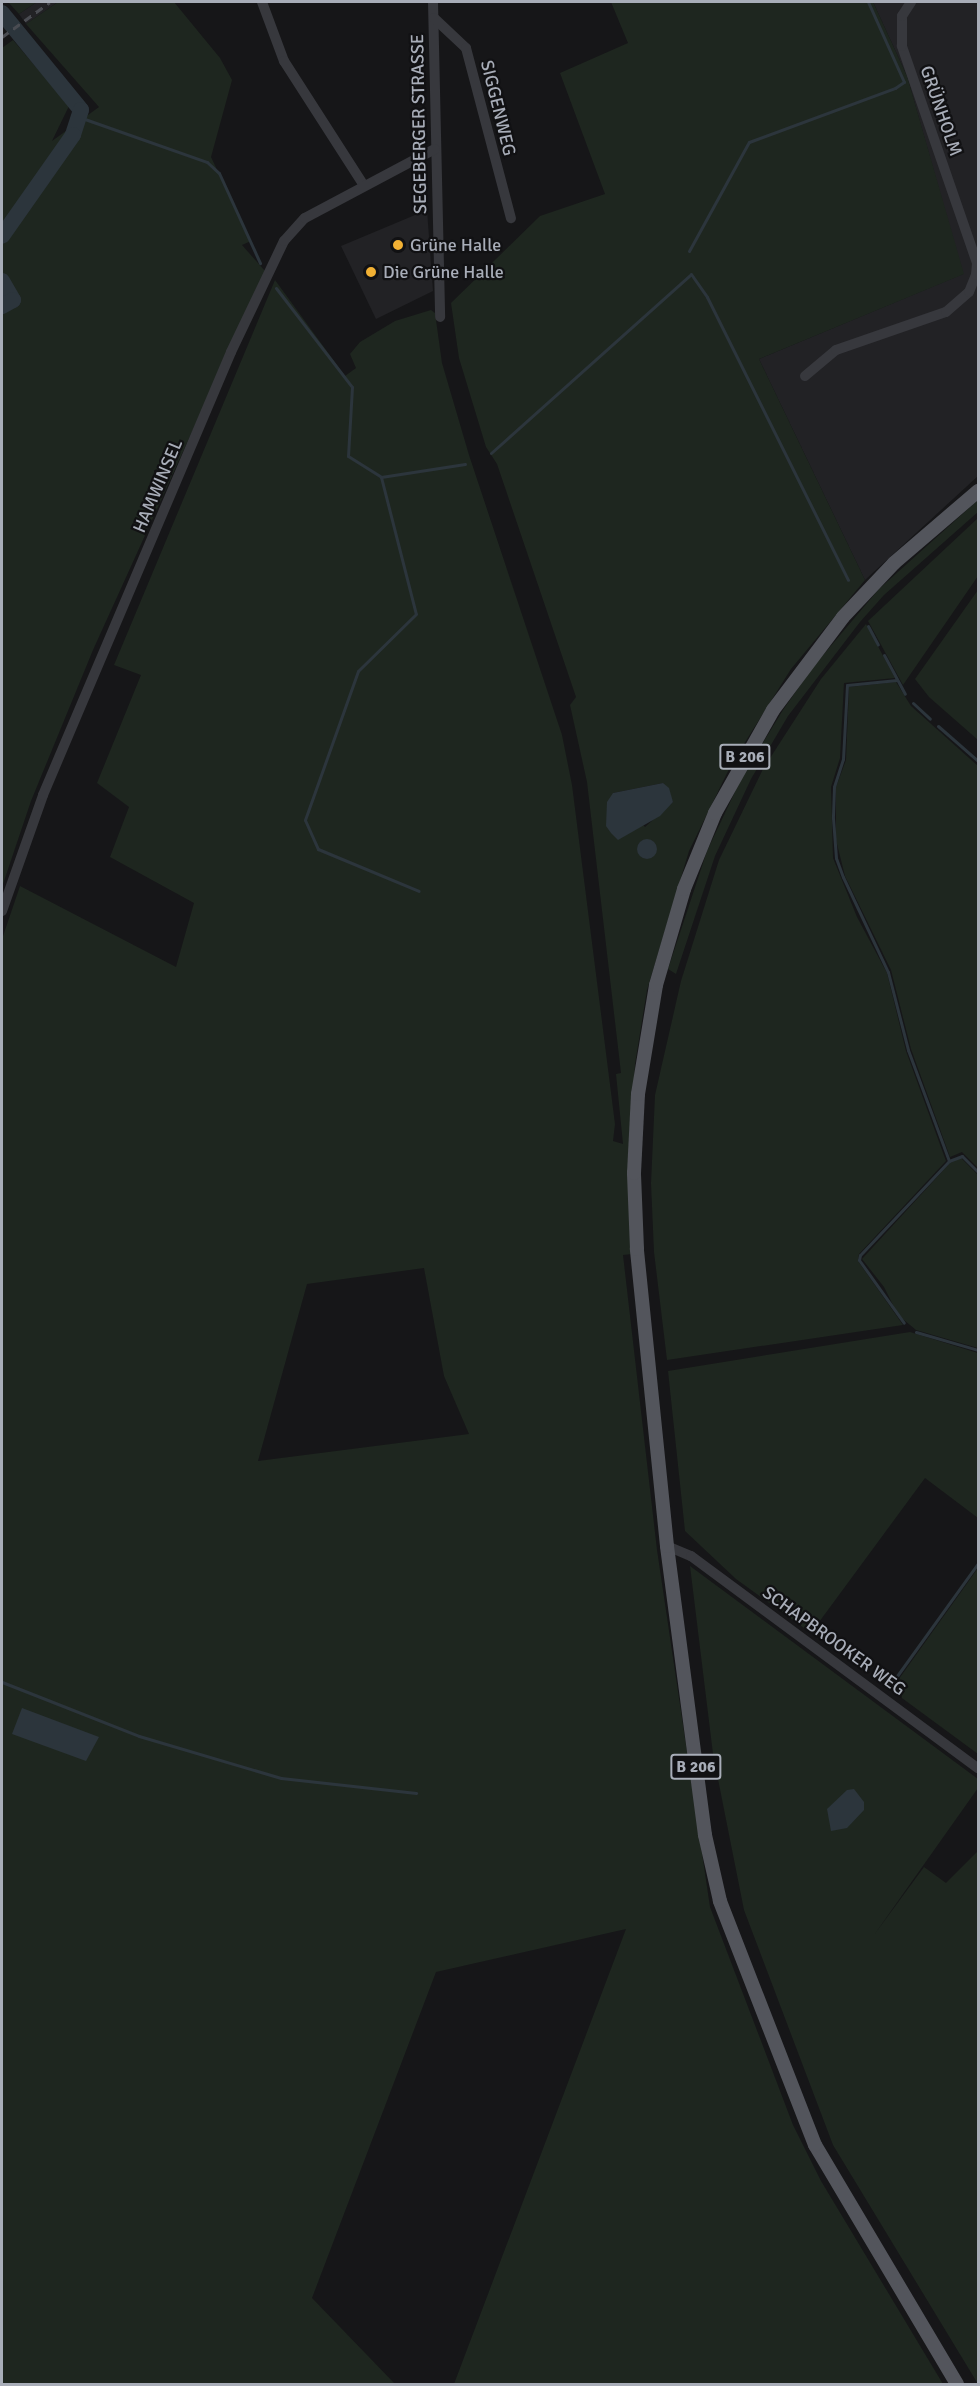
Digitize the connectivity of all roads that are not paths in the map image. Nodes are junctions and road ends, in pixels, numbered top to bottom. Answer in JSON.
{"nodes":[{"id":1,"x":262,"y":2,"type":"edge"},
{"id":2,"x":433,"y":2,"type":"edge"},
{"id":3,"x":911,"y":2,"type":"edge"},
{"id":4,"x":434,"y":18,"type":"junction"},
{"id":5,"x":435,"y":149,"type":"junction"},
{"id":6,"x":363,"y":184,"type":"junction"},
{"id":7,"x":511,"y":218,"type":"dead end"},
{"id":8,"x":440,"y":317,"type":"dead end"},
{"id":9,"x":805,"y":376,"type":"dead end"},
{"id":10,"x":978,"y":491,"type":"edge"},
{"id":11,"x":2,"y":911,"type":"edge"},
{"id":12,"x":667,"y":1546,"type":"junction"},
{"id":13,"x":978,"y":1768,"type":"edge"},
{"id":14,"x":957,"y":2385,"type":"edge"}],
"edges":[{"from":1,"to":6,"type":"street"},
{"from":2,"to":4,"type":"street","name":"SEGEBERGER STRASSE"},
{"from":3,"to":9,"type":"street","name":"GRÜNHOLM"},
{"from":4,"to":5,"type":"street","name":"SEGEBERGER STRASSE"},
{"from":4,"to":7,"type":"street","name":"SIGGENWEG"},
{"from":5,"to":6,"type":"street","name":"HAMWINSEL"},
{"from":5,"to":8,"type":"street","name":"SEGEBERGER STRASSE"},
{"from":6,"to":11,"type":"street","name":"HAMWINSEL"},
{"from":10,"to":12,"type":"main road","number":"B 206"},
{"from":12,"to":13,"type":"street","name":"SCHAPBROOKER WEG"},
{"from":12,"to":14,"type":"main road","number":"B 206"}]}
